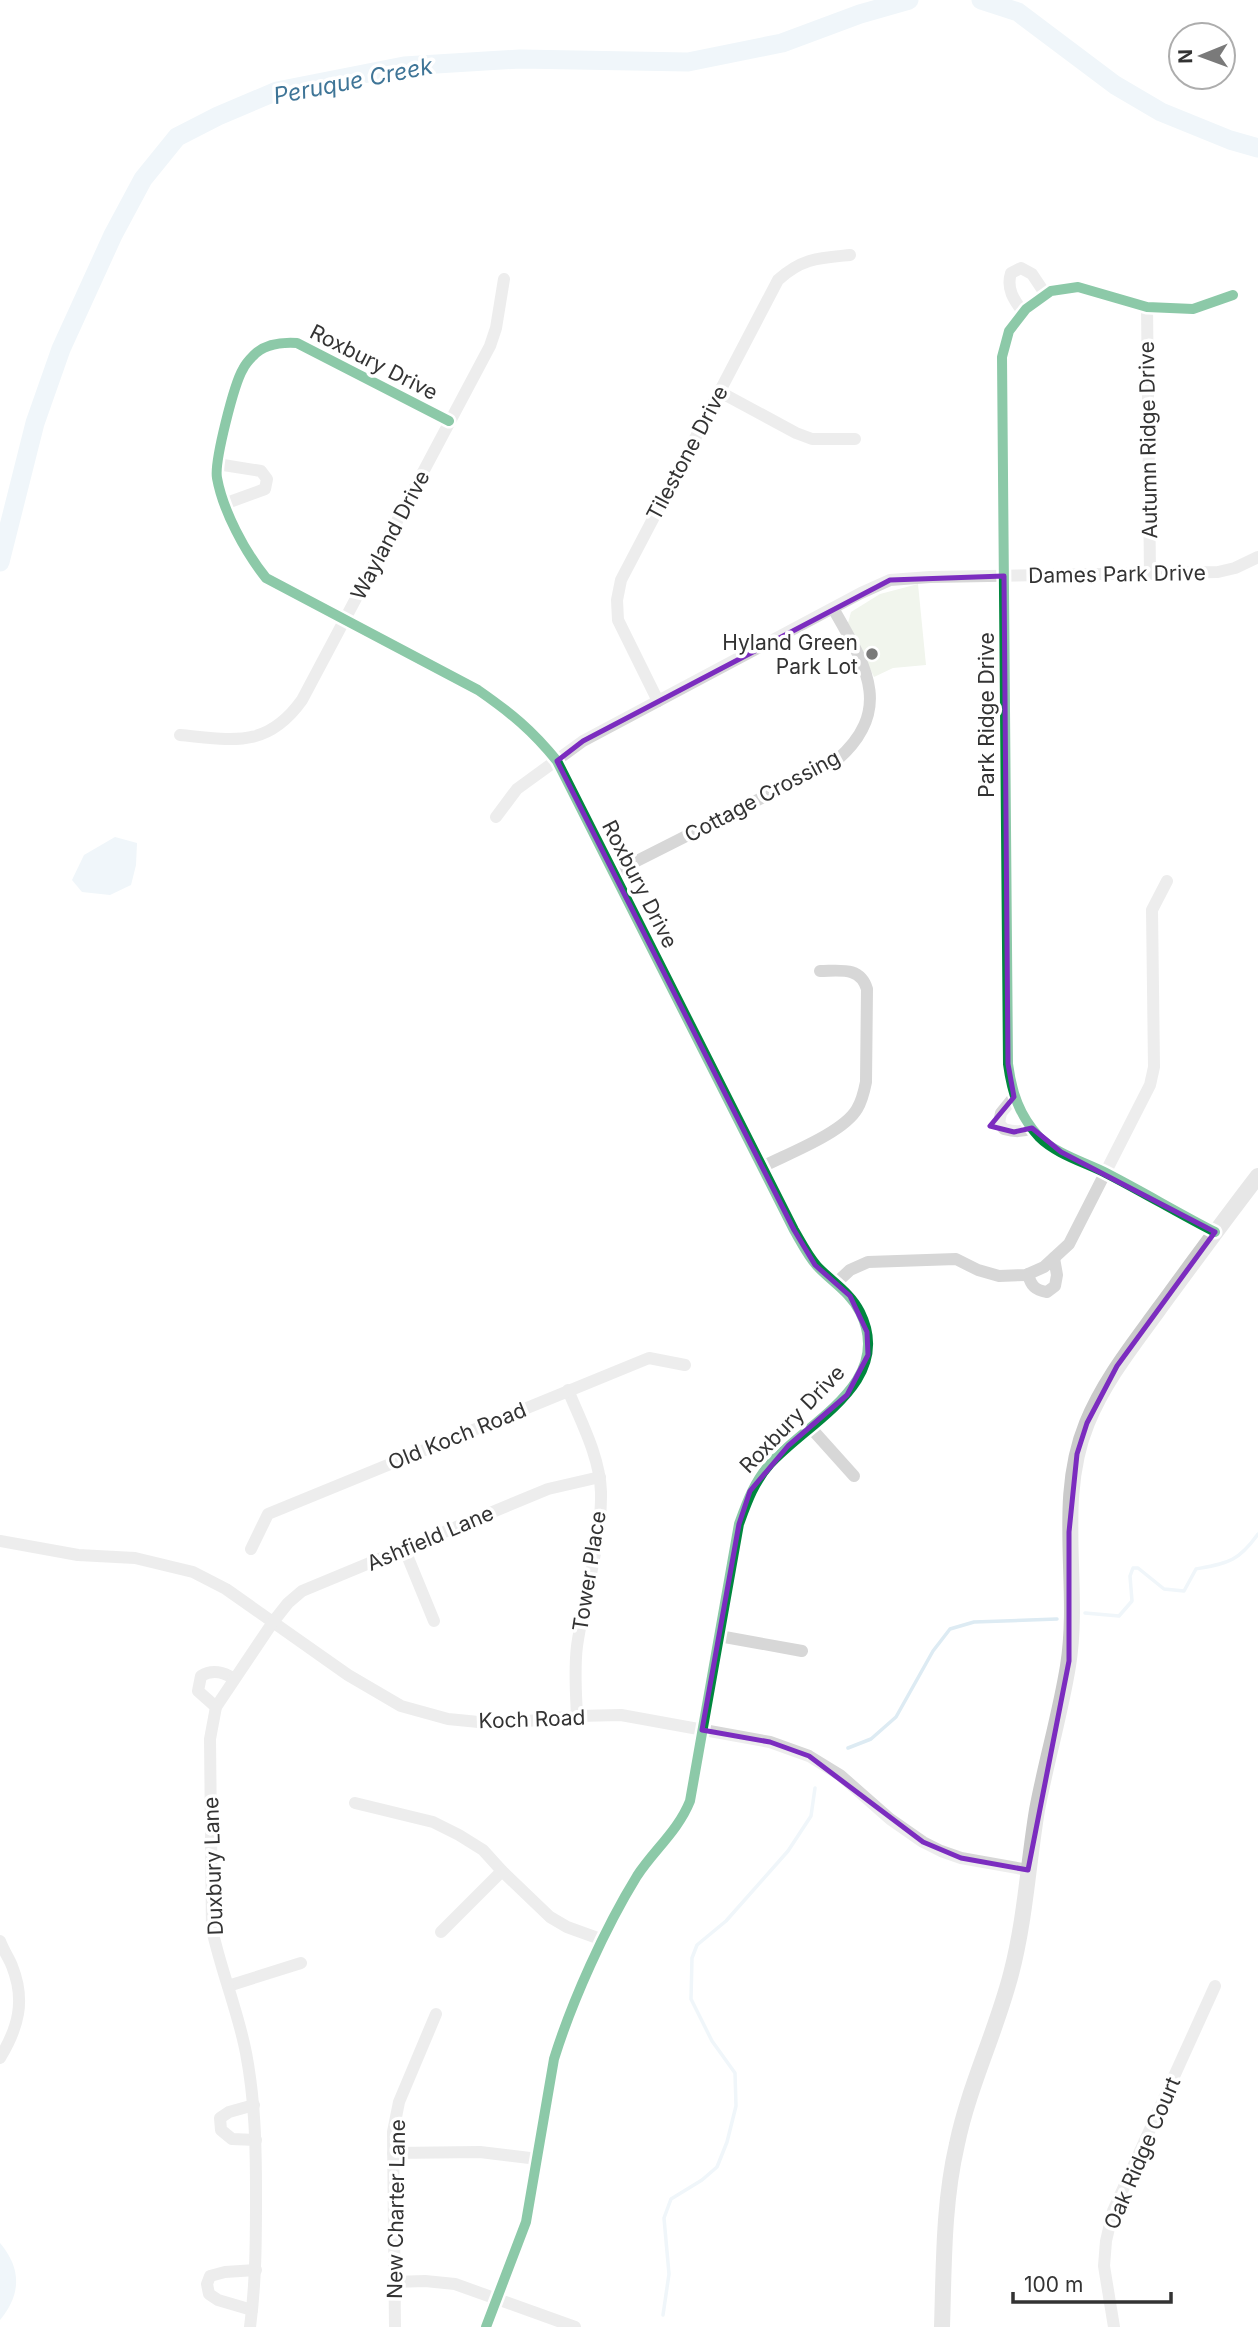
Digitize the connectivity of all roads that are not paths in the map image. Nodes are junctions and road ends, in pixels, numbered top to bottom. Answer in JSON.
{"nodes":[{"id":1,"x":850,"y":255,"type":"dead end"},
{"id":2,"x":504,"y":279,"type":"dead end"},
{"id":3,"x":1046,"y":295,"type":"junction"},
{"id":4,"x":1233,"y":295,"type":"dead end"},
{"id":5,"x":1147,"y":307,"type":"junction"},
{"id":6,"x":1023,"y":312,"type":"junction"},
{"id":7,"x":720,"y":392,"type":"junction"},
{"id":8,"x":449,"y":421,"type":"junction"},
{"id":9,"x":855,"y":439,"type":"dead end"},
{"id":10,"x":217,"y":464,"type":"junction"},
{"id":11,"x":224,"y":504,"type":"junction"},
{"id":12,"x":1258,"y":557,"type":"edge"},
{"id":13,"x":1150,"y":574,"type":"junction"},
{"id":14,"x":1004,"y":576,"type":"junction"},
{"id":15,"x":834,"y":610,"type":"junction"},
{"id":16,"x":346,"y":620,"type":"junction"},
{"id":17,"x":658,"y":701,"type":"junction"},
{"id":18,"x":180,"y":735,"type":"dead end"},
{"id":19,"x":557,"y":761,"type":"junction"},
{"id":20,"x":496,"y":817,"type":"dead end"},
{"id":21,"x":613,"y":873,"type":"junction"},
{"id":22,"x":1167,"y":881,"type":"dead end"},
{"id":23,"x":820,"y":971,"type":"dead end"},
{"id":24,"x":1014,"y":1097,"type":"junction"},
{"id":25,"x":1032,"y":1128,"type":"junction"},
{"id":26,"x":762,"y":1167,"type":"junction"},
{"id":27,"x":1106,"y":1173,"type":"junction"},
{"id":28,"x":1258,"y":1176,"type":"edge"},
{"id":29,"x":1215,"y":1232,"type":"junction"},
{"id":30,"x":1054,"y":1258,"type":"junction"},
{"id":31,"x":1028,"y":1274,"type":"junction"},
{"id":32,"x":836,"y":1283,"type":"junction"},
{"id":33,"x":685,"y":1365,"type":"dead end"},
{"id":34,"x":568,"y":1390,"type":"junction"},
{"id":35,"x":810,"y":1427,"type":"junction"},
{"id":36,"x":854,"y":1476,"type":"dead end"},
{"id":37,"x":600,"y":1477,"type":"junction"},
{"id":38,"x":0,"y":1541,"type":"edge"},
{"id":39,"x":404,"y":1548,"type":"junction"},
{"id":40,"x":251,"y":1549,"type":"dead end"},
{"id":41,"x":434,"y":1621,"type":"dead end"},
{"id":42,"x":273,"y":1622,"type":"junction"},
{"id":43,"x":719,"y":1636,"type":"junction"},
{"id":44,"x":802,"y":1651,"type":"dead end"},
{"id":45,"x":234,"y":1679,"type":"junction"},
{"id":46,"x":216,"y":1707,"type":"junction"},
{"id":47,"x":577,"y":1716,"type":"junction"},
{"id":48,"x":702,"y":1730,"type":"junction"},
{"id":49,"x":355,"y":1803,"type":"dead end"},
{"id":50,"x":1028,"y":1870,"type":"junction"},
{"id":51,"x":502,"y":1871,"type":"junction"},
{"id":52,"x":442,"y":1932,"type":"dead end"},
{"id":53,"x":603,"y":1940,"type":"junction"},
{"id":54,"x":0,"y":1941,"type":"edge"},
{"id":55,"x":301,"y":1964,"type":"dead end"},
{"id":56,"x":228,"y":1986,"type":"junction"},
{"id":57,"x":1216,"y":1986,"type":"dead end"},
{"id":58,"x":436,"y":2014,"type":"dead end"},
{"id":59,"x":0,"y":2058,"type":"edge"},
{"id":60,"x":254,"y":2105,"type":"junction"},
{"id":61,"x":256,"y":2140,"type":"junction"},
{"id":62,"x":393,"y":2152,"type":"junction"},
{"id":63,"x":538,"y":2159,"type":"junction"},
{"id":64,"x":256,"y":2270,"type":"junction"},
{"id":65,"x":394,"y":2282,"type":"junction"},
{"id":66,"x":497,"y":2298,"type":"junction"},
{"id":67,"x":252,"y":2310,"type":"junction"},
{"id":68,"x":250,"y":2327,"type":"edge"},
{"id":69,"x":395,"y":2327,"type":"edge"},
{"id":70,"x":486,"y":2327,"type":"edge"},
{"id":71,"x":575,"y":2327,"type":"edge"},
{"id":72,"x":942,"y":2327,"type":"edge"},
{"id":73,"x":1114,"y":2327,"type":"edge"}],
"edges":[{"from":1,"to":7,"type":"street","name":"Tilestone Drive"},
{"from":2,"to":8,"type":"street","name":"Wayland Drive"},
{"from":3,"to":5,"type":"street","name":"Park Ridge Drive"},
{"from":3,"to":6,"type":"street","name":"Park Ridge Drive"},
{"from":3,"to":6,"type":"street"},
{"from":4,"to":5,"type":"street","name":"Park Ridge Drive"},
{"from":5,"to":13,"type":"street","name":"Autumn Ridge Drive"},
{"from":6,"to":14,"type":"street","name":"Park Ridge Drive"},
{"from":7,"to":9,"type":"street"},
{"from":7,"to":17,"type":"street","name":"Tilestone Drive"},
{"from":8,"to":10,"type":"street","name":"Roxbury Drive"},
{"from":8,"to":16,"type":"street","name":"Wayland Drive"},
{"from":10,"to":11,"type":"street","name":"Roxbury Drive"},
{"from":10,"to":11,"type":"street"},
{"from":11,"to":16,"type":"street","name":"Roxbury Drive"},
{"from":12,"to":13,"type":"street","name":"Dames Park Drive"},
{"from":13,"to":14,"type":"street","name":"Dames Park Drive"},
{"from":14,"to":15,"type":"street","name":"Dames Park Drive"},
{"from":14,"to":24,"type":"street","name":"Park Ridge Drive"},
{"from":15,"to":17,"type":"street","name":"Dames Park Drive"},
{"from":15,"to":21,"type":"street","name":"Cottage Crossing"},
{"from":16,"to":18,"type":"street","name":"Wayland Drive"},
{"from":16,"to":19,"type":"street","name":"Roxbury Drive"},
{"from":17,"to":19,"type":"street","name":"Dames Park Drive"},
{"from":19,"to":20,"type":"street","name":"Dames Park Drive"},
{"from":19,"to":21,"type":"street","name":"Roxbury Drive"},
{"from":21,"to":26,"type":"street","name":"Roxbury Drive"},
{"from":22,"to":27,"type":"street"},
{"from":23,"to":26,"type":"street"},
{"from":24,"to":25,"type":"street","name":"Park Ridge Drive"},
{"from":24,"to":25,"type":"street"},
{"from":25,"to":27,"type":"street","name":"Park Ridge Drive"},
{"from":26,"to":32,"type":"street","name":"Roxbury Drive"},
{"from":27,"to":29,"type":"street","name":"Park Ridge Drive"},
{"from":27,"to":30,"type":"street"},
{"from":28,"to":29,"type":"main road"},
{"from":29,"to":50,"type":"main road"},
{"from":30,"to":31,"type":"street"},
{"from":30,"to":31,"type":"street"},
{"from":31,"to":32,"type":"street"},
{"from":32,"to":35,"type":"street","name":"Roxbury Drive"},
{"from":33,"to":34,"type":"street","name":"Old Koch Road"},
{"from":34,"to":37,"type":"street","name":"Tower Place"},
{"from":34,"to":40,"type":"street","name":"Old Koch Road"},
{"from":35,"to":36,"type":"street"},
{"from":35,"to":43,"type":"street","name":"Roxbury Drive"},
{"from":37,"to":39,"type":"street","name":"Ashfield Lane"},
{"from":37,"to":47,"type":"street","name":"Tower Place"},
{"from":38,"to":42,"type":"street","name":"Koch Road"},
{"from":39,"to":41,"type":"street"},
{"from":39,"to":42,"type":"street","name":"Ashfield Lane"},
{"from":42,"to":45,"type":"street","name":"Duxbury Lane"},
{"from":42,"to":47,"type":"street","name":"Koch Road"},
{"from":43,"to":44,"type":"street"},
{"from":43,"to":48,"type":"street","name":"Roxbury Drive"},
{"from":45,"to":46,"type":"street","name":"Duxbury Lane"},
{"from":45,"to":46,"type":"street"},
{"from":46,"to":56,"type":"street","name":"Duxbury Lane"},
{"from":47,"to":48,"type":"street","name":"Koch Road"},
{"from":48,"to":50,"type":"street","name":"Koch Road"},
{"from":48,"to":53,"type":"street","name":"Roxbury Drive"},
{"from":49,"to":51,"type":"street"},
{"from":50,"to":72,"type":"main road"},
{"from":51,"to":52,"type":"street"},
{"from":51,"to":53,"type":"street"},
{"from":53,"to":63,"type":"street","name":"Roxbury Drive"},
{"from":54,"to":59,"type":"street"},
{"from":55,"to":56,"type":"street"},
{"from":56,"to":60,"type":"street","name":"Duxbury Lane"},
{"from":57,"to":73,"type":"street","name":"Oak Ridge Court"},
{"from":58,"to":62,"type":"street","name":"New Charter Lane"},
{"from":60,"to":61,"type":"street","name":"Duxbury Lane"},
{"from":60,"to":61,"type":"street"},
{"from":61,"to":64,"type":"street","name":"Duxbury Lane"},
{"from":62,"to":63,"type":"street"},
{"from":62,"to":65,"type":"street","name":"New Charter Lane"},
{"from":63,"to":66,"type":"street","name":"Roxbury Drive"},
{"from":64,"to":67,"type":"street","name":"Duxbury Lane"},
{"from":64,"to":67,"type":"street"},
{"from":65,"to":66,"type":"street"},
{"from":65,"to":69,"type":"street","name":"New Charter Lane"},
{"from":66,"to":70,"type":"street","name":"Roxbury Drive"},
{"from":66,"to":71,"type":"street"},
{"from":67,"to":68,"type":"street","name":"Duxbury Lane"}]}
